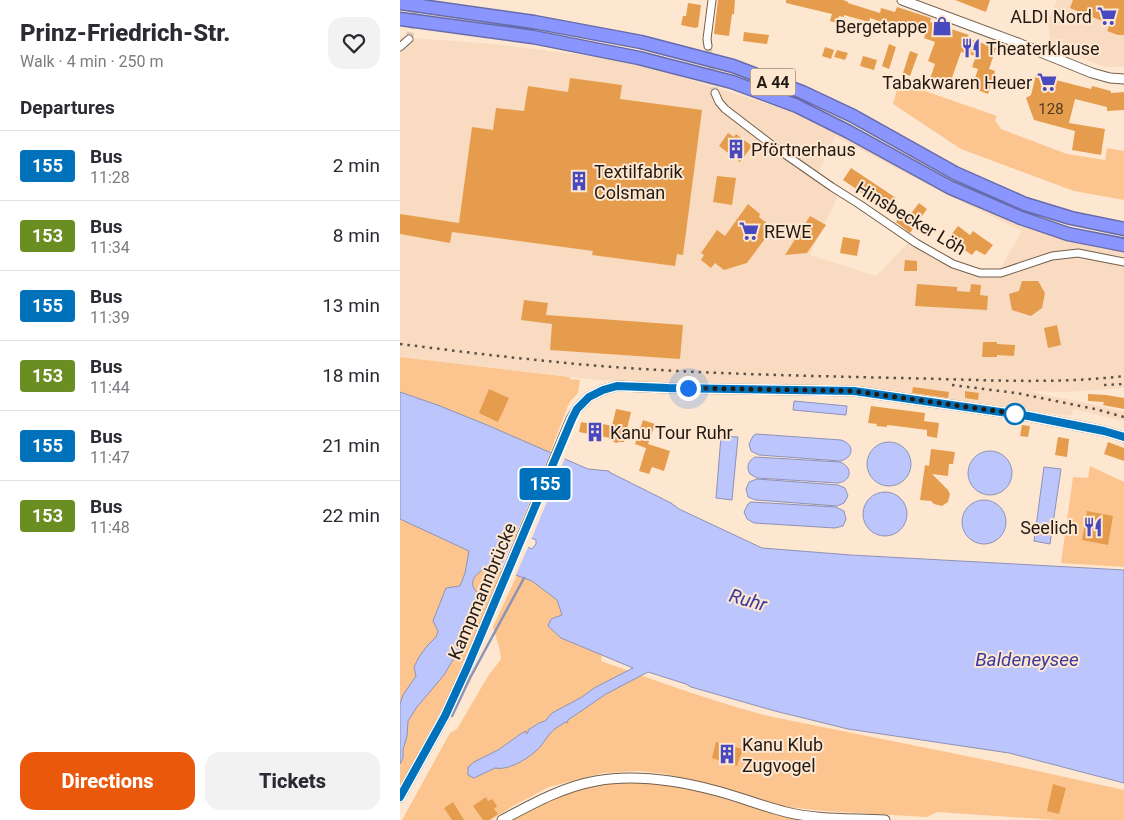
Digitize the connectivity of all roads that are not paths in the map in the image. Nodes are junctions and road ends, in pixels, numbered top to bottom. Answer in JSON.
{"nodes":[{"id":1,"x":712,"y":0,"type":"edge"},
{"id":2,"x":902,"y":0,"type":"edge"},
{"id":3,"x":400,"y":3,"type":"edge"},
{"id":4,"x":400,"y":19,"type":"edge"},
{"id":5,"x":409,"y":39,"type":"tunnel mouth"},
{"id":6,"x":708,"y":46,"type":"tunnel mouth"},
{"id":7,"x":400,"y":47,"type":"edge"},
{"id":8,"x":1124,"y":79,"type":"edge"},
{"id":9,"x":716,"y":93,"type":"tunnel mouth"},
{"id":10,"x":1124,"y":229,"type":"edge"},
{"id":11,"x":1124,"y":245,"type":"edge"},
{"id":12,"x":1124,"y":262,"type":"edge"},
{"id":13,"x":1124,"y":437,"type":"edge"},
{"id":14,"x":400,"y":797,"type":"edge"},
{"id":15,"x":502,"y":820,"type":"edge"},
{"id":16,"x":884,"y":820,"type":"edge"}],
"edges":[{"from":1,"to":6,"type":"street"},
{"from":2,"to":8,"type":"street"},
{"from":3,"to":10,"type":"highway","number":"A 44"},
{"from":4,"to":11,"type":"highway","number":"A 44"},
{"from":5,"to":7,"type":"street"},
{"from":9,"to":12,"type":"street","name":"Hinsbecker Löh"},
{"from":13,"to":14,"type":"street","name":"Kampmannbrücke"},
{"from":15,"to":16,"type":"street"}]}
